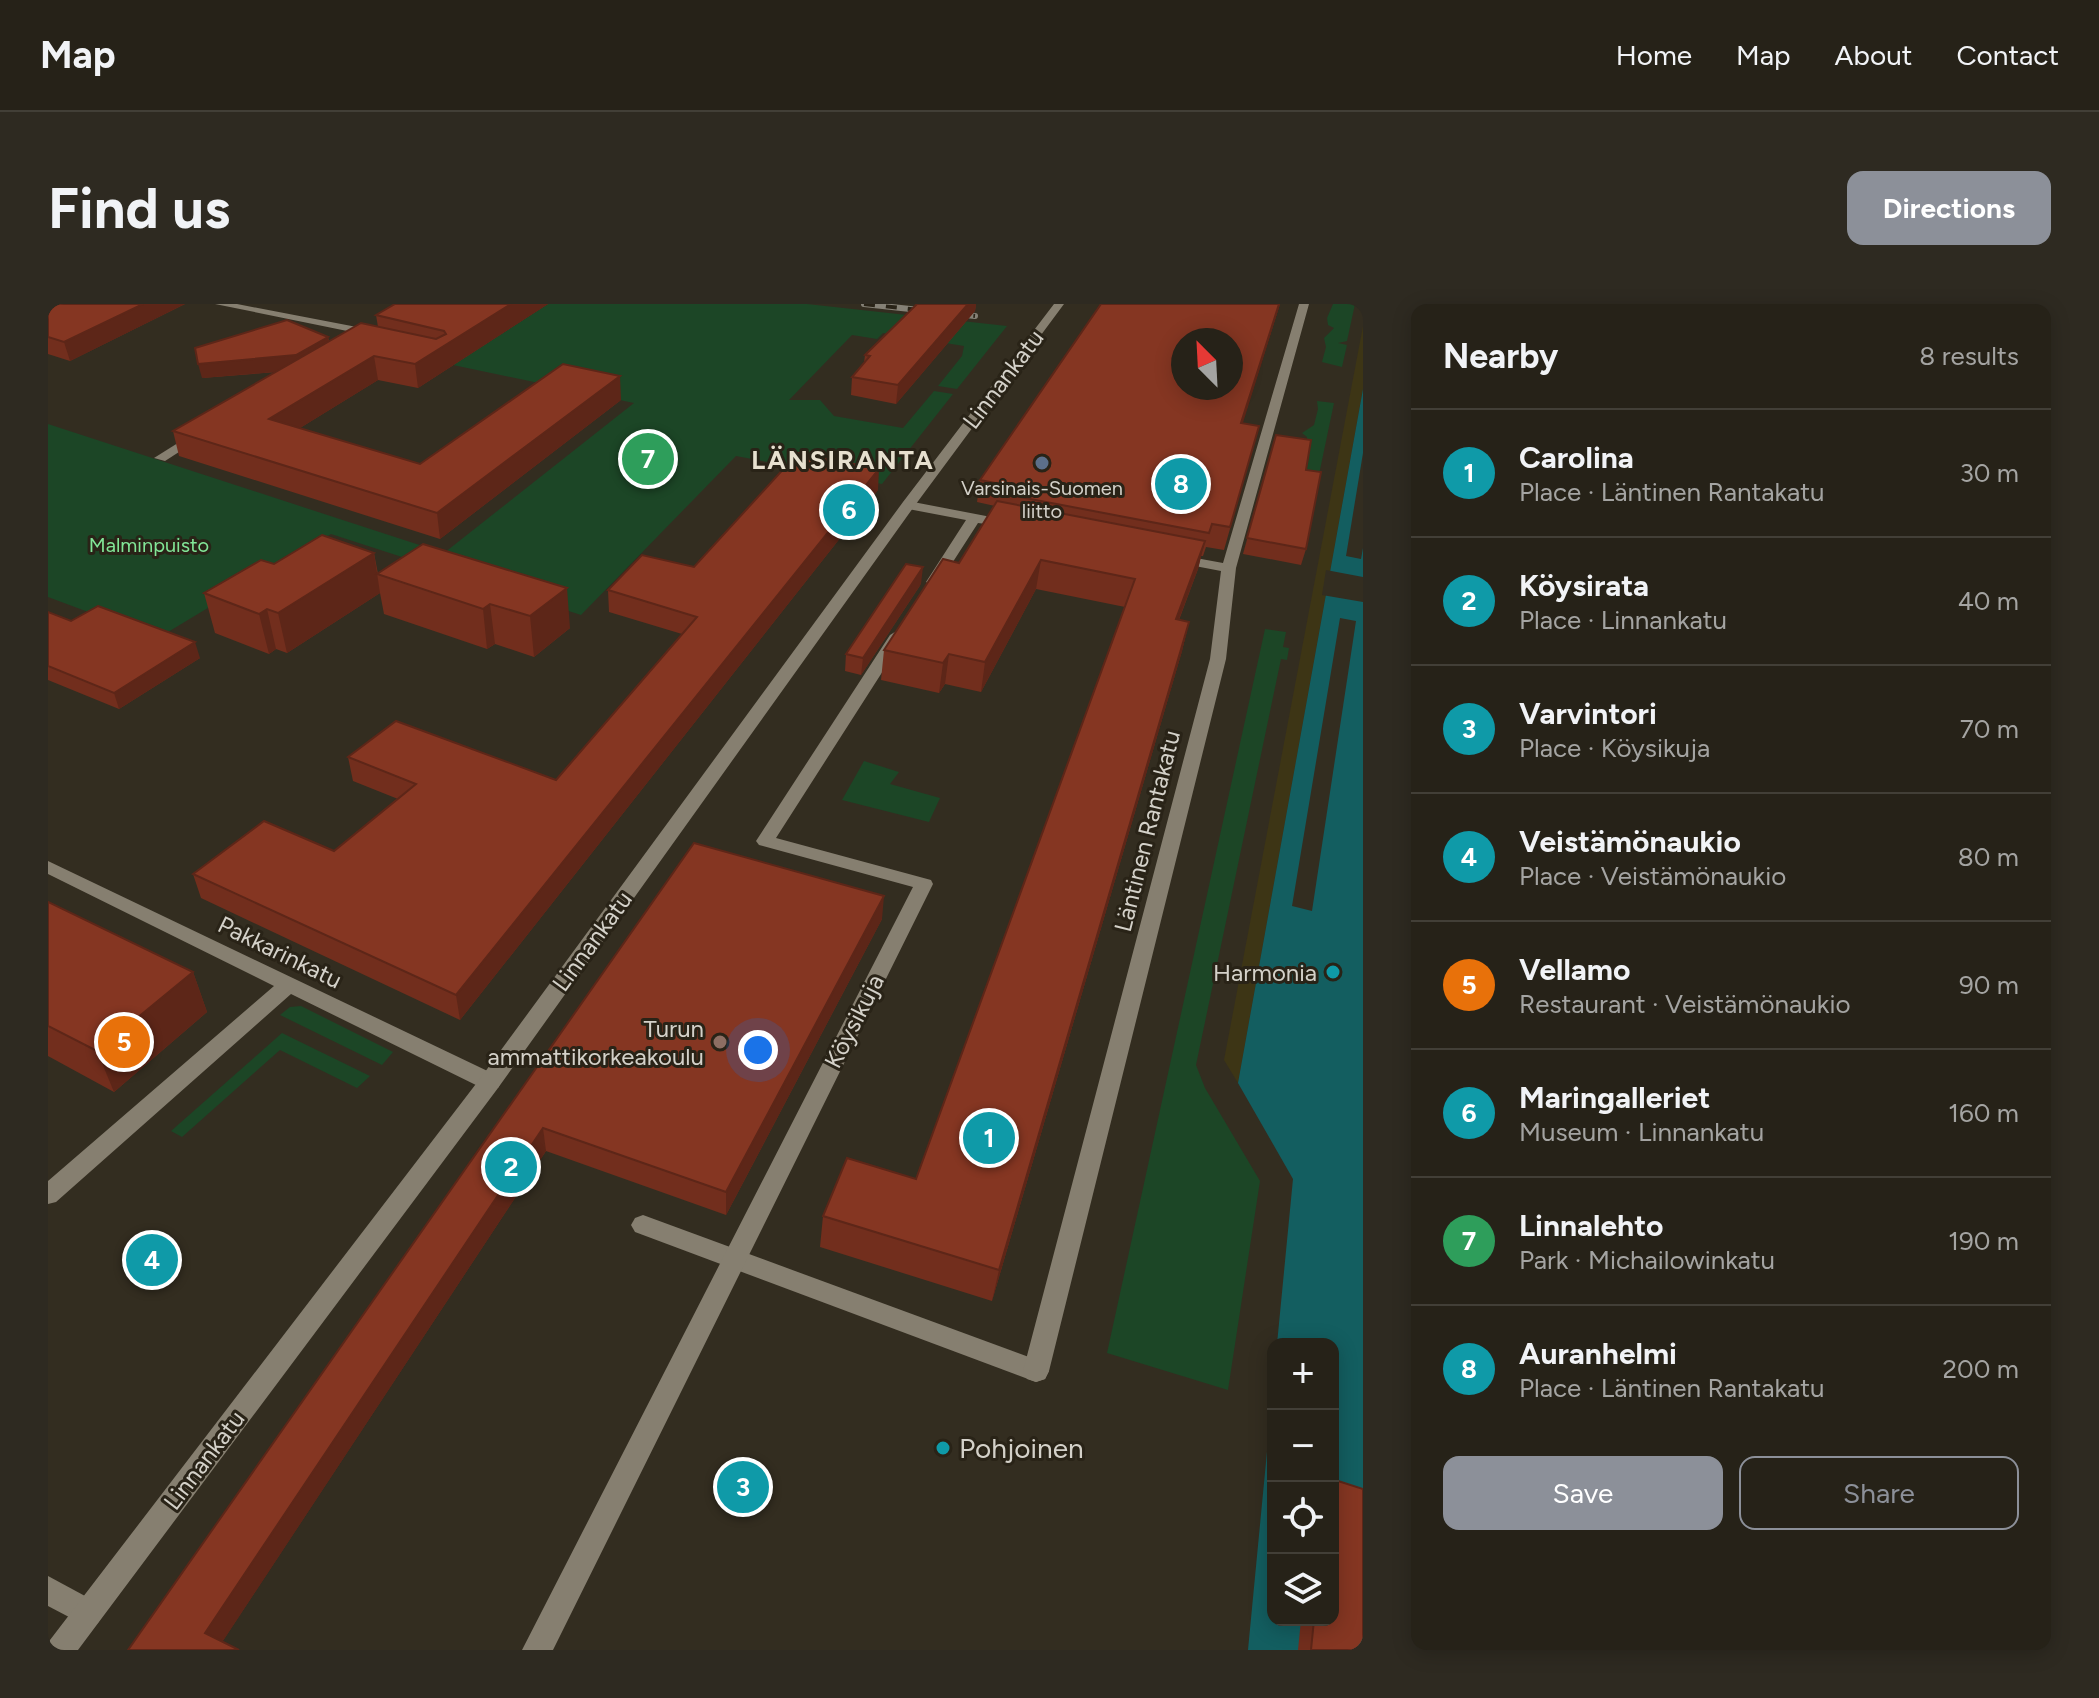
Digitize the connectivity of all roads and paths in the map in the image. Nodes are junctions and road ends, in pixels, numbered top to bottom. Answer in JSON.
{"nodes":[{"id":1,"x":220,"y":304,"type":"edge"},
{"id":2,"x":1059,"y":304,"type":"edge"},
{"id":3,"x":1304,"y":304,"type":"edge"},
{"id":4,"x":365,"y":333,"type":"junction"},
{"id":5,"x":378,"y":344,"type":"edge"},
{"id":6,"x":349,"y":348,"type":"edge"},
{"id":7,"x":214,"y":427,"type":"edge"},
{"id":8,"x":160,"y":458,"type":"dead end"},
{"id":9,"x":908,"y":505,"type":"junction"},
{"id":10,"x":974,"y":518,"type":"junction"},
{"id":11,"x":998,"y":522,"type":"edge"},
{"id":12,"x":1160,"y":555,"type":"edge"},
{"id":13,"x":1229,"y":568,"type":"junction"},
{"id":14,"x":48,"y":867,"type":"edge"},
{"id":15,"x":288,"y":985,"type":"junction"},
{"id":16,"x":490,"y":1082,"type":"junction"},
{"id":17,"x":48,"y":1195,"type":"edge"},
{"id":18,"x":643,"y":1225,"type":"dead end"},
{"id":19,"x":734,"y":1258,"type":"junction"},
{"id":20,"x":48,"y":1590,"type":"edge"},
{"id":21,"x":88,"y":1613,"type":"junction"},
{"id":22,"x":60,"y":1650,"type":"edge"},
{"id":23,"x":537,"y":1650,"type":"edge"}],
"edges":[{"from":1,"to":4,"type":"street"},
{"from":2,"to":9,"type":"street","name":"Linnankatu"},
{"from":3,"to":13,"type":"street","name":"Läntinen Rantakatu"},
{"from":4,"to":5,"type":"street"},
{"from":4,"to":6,"type":"street"},
{"from":7,"to":8,"type":"street"},
{"from":9,"to":10,"type":"street"},
{"from":9,"to":16,"type":"street","name":"Linnankatu"},
{"from":10,"to":11,"type":"street"},
{"from":10,"to":19,"type":"street","name":"Köysikuja"},
{"from":12,"to":13,"type":"street"},
{"from":13,"to":19,"type":"street","name":"Läntinen Rantakatu"},
{"from":14,"to":15,"type":"street","name":"Pakkarinkatu"},
{"from":15,"to":16,"type":"street","name":"Pakkarinkatu"},
{"from":15,"to":17,"type":"street"},
{"from":16,"to":21,"type":"street","name":"Linnankatu"},
{"from":18,"to":19,"type":"street"},
{"from":19,"to":23,"type":"street","name":"Köysikuja"},
{"from":20,"to":21,"type":"street"},
{"from":21,"to":22,"type":"street","name":"Linnankatu"}]}
